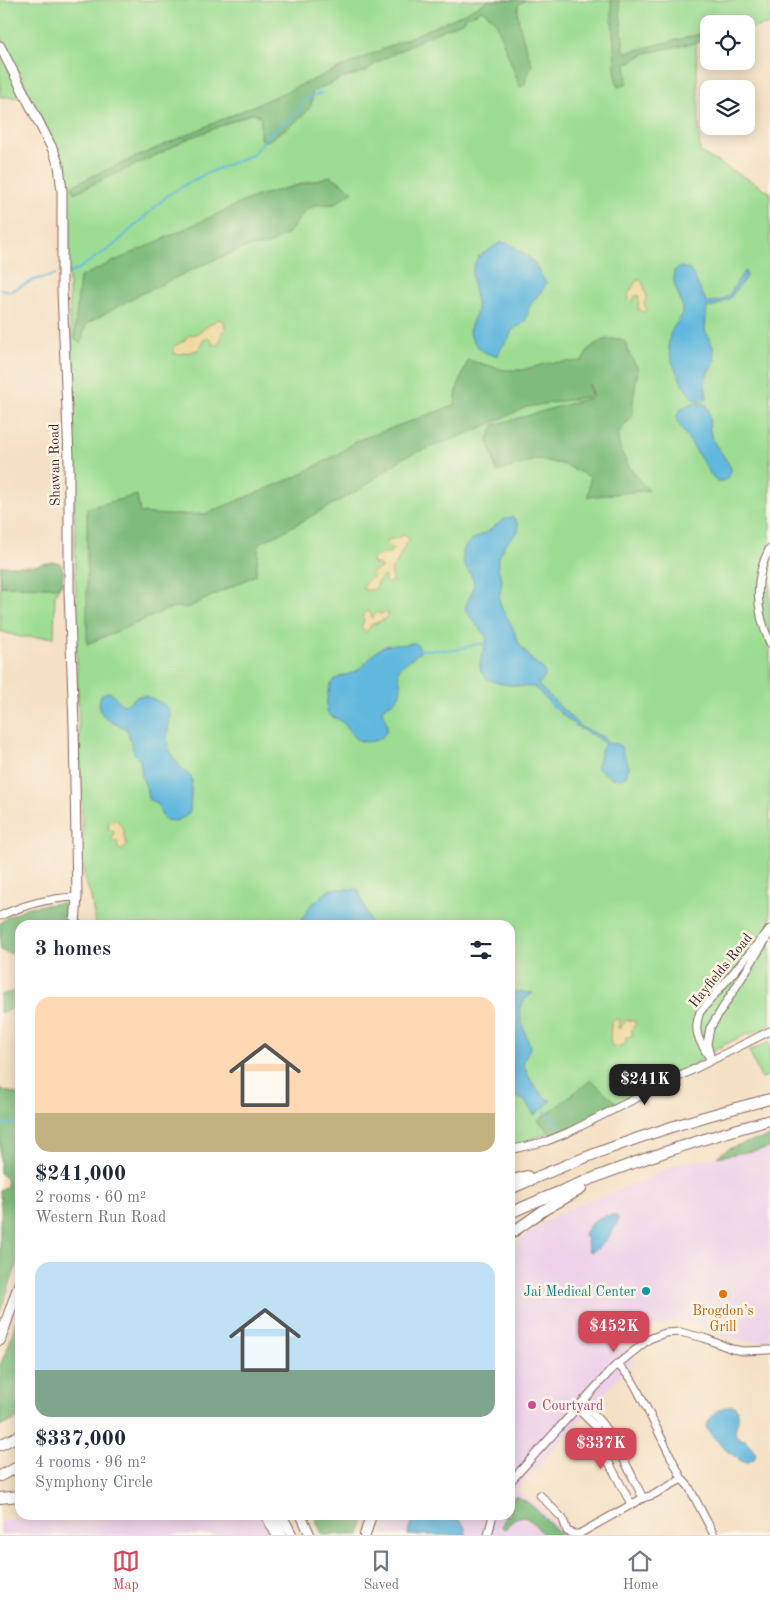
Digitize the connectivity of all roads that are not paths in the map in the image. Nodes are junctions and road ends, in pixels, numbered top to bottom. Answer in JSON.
{"nodes":[{"id":1,"x":0,"y":46,"type":"edge"},
{"id":2,"x":770,"y":548,"type":"edge"},
{"id":3,"x":770,"y":643,"type":"edge"},
{"id":4,"x":77,"y":897,"type":"junction"},
{"id":5,"x":0,"y":916,"type":"edge"},
{"id":6,"x":75,"y":920,"type":"edge"},
{"id":7,"x":80,"y":920,"type":"edge"},
{"id":8,"x":770,"y":929,"type":"edge"},
{"id":9,"x":770,"y":933,"type":"edge"},
{"id":10,"x":770,"y":1031,"type":"edge"},
{"id":11,"x":711,"y":1060,"type":"junction"},
{"id":12,"x":770,"y":1099,"type":"edge"},
{"id":13,"x":770,"y":1120,"type":"edge"},
{"id":14,"x":515,"y":1149,"type":"edge"},
{"id":15,"x":567,"y":1165,"type":"junction"},
{"id":16,"x":608,"y":1172,"type":"junction"},
{"id":17,"x":515,"y":1179,"type":"edge"},
{"id":18,"x":515,"y":1187,"type":"edge"},
{"id":19,"x":515,"y":1210,"type":"edge"},
{"id":20,"x":515,"y":1231,"type":"edge"},
{"id":21,"x":15,"y":1296,"type":"edge"},
{"id":22,"x":0,"y":1340,"type":"edge"},
{"id":23,"x":770,"y":1350,"type":"edge"},
{"id":24,"x":618,"y":1364,"type":"junction"},
{"id":25,"x":578,"y":1405,"type":"junction"},
{"id":26,"x":599,"y":1424,"type":"junction"},
{"id":27,"x":15,"y":1438,"type":"edge"},
{"id":28,"x":0,"y":1445,"type":"edge"},
{"id":29,"x":15,"y":1462,"type":"edge"},
{"id":30,"x":15,"y":1468,"type":"edge"},
{"id":31,"x":0,"y":1470,"type":"edge"},
{"id":32,"x":0,"y":1476,"type":"edge"},
{"id":33,"x":515,"y":1476,"type":"edge"},
{"id":34,"x":682,"y":1480,"type":"junction"},
{"id":35,"x":540,"y":1495,"type":"dead end"},
{"id":36,"x":15,"y":1496,"type":"edge"},
{"id":37,"x":0,"y":1498,"type":"edge"},
{"id":38,"x":643,"y":1498,"type":"junction"},
{"id":39,"x":631,"y":1504,"type":"junction"},
{"id":40,"x":269,"y":1520,"type":"edge"},
{"id":41,"x":275,"y":1520,"type":"edge"},
{"id":42,"x":284,"y":1520,"type":"edge"},
{"id":43,"x":303,"y":1520,"type":"edge"},
{"id":44,"x":370,"y":1520,"type":"edge"},
{"id":45,"x":492,"y":1520,"type":"edge"},
{"id":46,"x":579,"y":1534,"type":"edge"},
{"id":47,"x":277,"y":1535,"type":"edge"},
{"id":48,"x":282,"y":1535,"type":"edge"},
{"id":49,"x":292,"y":1535,"type":"edge"},
{"id":50,"x":310,"y":1535,"type":"edge"},
{"id":51,"x":365,"y":1535,"type":"edge"},
{"id":52,"x":488,"y":1535,"type":"edge"},
{"id":53,"x":714,"y":1535,"type":"edge"}],
"edges":[{"from":1,"to":4,"type":"main road","name":"Shawan Road"},
{"from":2,"to":3,"type":"street"},
{"from":4,"to":5,"type":"street"},
{"from":4,"to":6,"type":"main road","name":"Shawan Road"},
{"from":4,"to":7,"type":"main road","name":"Shawan Road"},
{"from":8,"to":11,"type":"street","name":"Hayfields Road"},
{"from":9,"to":11,"type":"street","name":"Hayfields Road"},
{"from":10,"to":11,"type":"street"},
{"from":11,"to":14,"type":"street"},
{"from":12,"to":15,"type":"highway"},
{"from":13,"to":16,"type":"highway"},
{"from":15,"to":17,"type":"highway"},
{"from":15,"to":18,"type":"highway"},
{"from":16,"to":19,"type":"highway"},
{"from":16,"to":20,"type":"highway"},
{"from":21,"to":22,"type":"highway"},
{"from":23,"to":24,"type":"street"},
{"from":24,"to":25,"type":"street"},
{"from":24,"to":34,"type":"street"},
{"from":25,"to":26,"type":"street"},
{"from":25,"to":33,"type":"street"},
{"from":26,"to":38,"type":"street"},
{"from":26,"to":39,"type":"street"},
{"from":27,"to":28,"type":"highway"},
{"from":29,"to":31,"type":"highway"},
{"from":30,"to":32,"type":"highway"},
{"from":34,"to":38,"type":"street"},
{"from":34,"to":53,"type":"street"},
{"from":35,"to":46,"type":"street"},
{"from":36,"to":37,"type":"highway"},
{"from":38,"to":39,"type":"street"},
{"from":39,"to":46,"type":"street"},
{"from":40,"to":47,"type":"highway"},
{"from":41,"to":48,"type":"main road"},
{"from":42,"to":49,"type":"main road"},
{"from":43,"to":50,"type":"main road"},
{"from":44,"to":51,"type":"highway"},
{"from":45,"to":52,"type":"street"}]}
